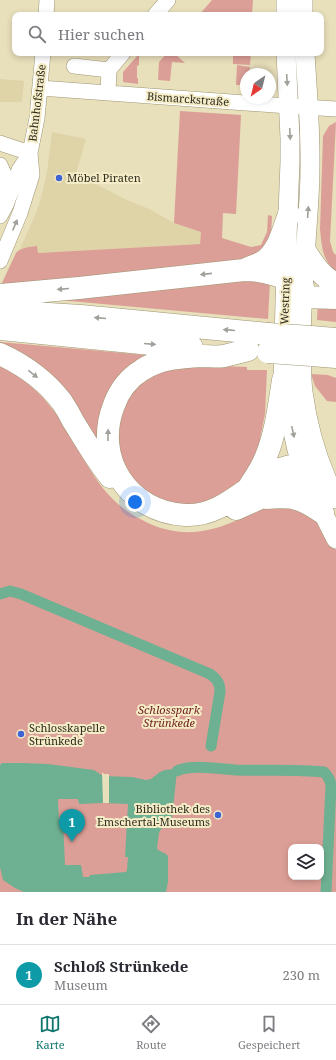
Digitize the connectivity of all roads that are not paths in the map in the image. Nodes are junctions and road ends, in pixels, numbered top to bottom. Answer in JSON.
{"nodes":[{"id":1,"x":46,"y":0,"type":"edge"},
{"id":2,"x":168,"y":0,"type":"edge"},
{"id":3,"x":286,"y":0,"type":"edge"},
{"id":4,"x":303,"y":0,"type":"edge"},
{"id":5,"x":46,"y":12,"type":"edge"},
{"id":6,"x":158,"y":12,"type":"edge"},
{"id":7,"x":286,"y":12,"type":"edge"},
{"id":8,"x":304,"y":12,"type":"edge"},
{"id":9,"x":43,"y":56,"type":"edge"},
{"id":10,"x":121,"y":56,"type":"edge"},
{"id":11,"x":286,"y":56,"type":"edge"},
{"id":12,"x":305,"y":56,"type":"edge"},
{"id":13,"x":74,"y":66,"type":"dead end"},
{"id":14,"x":109,"y":70,"type":"junction"},
{"id":15,"x":40,"y":88,"type":"junction"},
{"id":16,"x":108,"y":93,"type":"junction"},
{"id":17,"x":288,"y":106,"type":"junction"},
{"id":18,"x":308,"y":107,"type":"junction"},
{"id":19,"x":336,"y":109,"type":"edge"},
{"id":20,"x":0,"y":143,"type":"edge"},
{"id":21,"x":30,"y":153,"type":"junction"},
{"id":22,"x":0,"y":165,"type":"edge"},
{"id":23,"x":3,"y":210,"type":"edge"},
{"id":24,"x":289,"y":214,"type":"junction"},
{"id":25,"x":4,"y":240,"type":"edge"},
{"id":26,"x":305,"y":251,"type":"junction"},
{"id":27,"x":0,"y":261,"type":"edge"},
{"id":28,"x":244,"y":270,"type":"junction"},
{"id":29,"x":336,"y":284,"type":"edge"},
{"id":30,"x":294,"y":290,"type":"junction"},
{"id":31,"x":0,"y":295,"type":"edge"},
{"id":32,"x":336,"y":298,"type":"edge"},
{"id":33,"x":0,"y":311,"type":"edge"},
{"id":34,"x":0,"y":329,"type":"edge"},
{"id":35,"x":336,"y":339,"type":"edge"},
{"id":36,"x":261,"y":345,"type":"junction"},
{"id":37,"x":311,"y":346,"type":"junction"},
{"id":38,"x":0,"y":354,"type":"edge"},
{"id":39,"x":336,"y":357,"type":"edge"},
{"id":40,"x":283,"y":380,"type":"junction"},
{"id":41,"x":313,"y":468,"type":"junction"},
{"id":42,"x":254,"y":494,"type":"junction"},
{"id":43,"x":329,"y":506,"type":"edge"},
{"id":44,"x":336,"y":539,"type":"edge"}],
"edges":[{"from":1,"to":5,"type":"street"},
{"from":2,"to":6,"type":"street"},
{"from":3,"to":7,"type":"main road"},
{"from":4,"to":8,"type":"main road"},
{"from":9,"to":15,"type":"street","name":"Bahnhofstraße"},
{"from":10,"to":14,"type":"street"},
{"from":11,"to":17,"type":"main road","name":"Westring","one_way":true},
{"from":12,"to":18,"type":"main road","name":"Westring"},
{"from":13,"to":14,"type":"street"},
{"from":14,"to":16,"type":"street"},
{"from":15,"to":16,"type":"street","name":"Bismarckstraße"},
{"from":15,"to":21,"type":"street","name":"Bahnhofstraße"},
{"from":16,"to":17,"type":"street","name":"Bismarckstraße"},
{"from":17,"to":18,"type":"street","name":"Bismarckstraße"},
{"from":17,"to":24,"type":"main road","name":"Westring","one_way":true},
{"from":18,"to":19,"type":"street","name":"Bismarckstraße"},
{"from":26,"to":18,"type":"main road","name":"Westring","one_way":true},
{"from":20,"to":21,"type":"street"},
{"from":21,"to":23,"type":"street","name":"Bahnhofstraße"},
{"from":25,"to":21,"type":"street","name":"Bahnhofstraße","one_way":true},
{"from":22,"to":23,"type":"street"},
{"from":24,"to":28,"type":"highway"},
{"from":24,"to":30,"type":"main road","name":"Westring"},
{"from":25,"to":27,"type":"street","name":"Bahnhofstraße"},
{"from":26,"to":29,"type":"highway"},
{"from":26,"to":30,"type":"main road","name":"Westring"},
{"from":28,"to":30,"type":"highway"},
{"from":28,"to":31,"type":"highway","one_way":true},
{"from":30,"to":32,"type":"highway"},
{"from":30,"to":40,"type":"main road","name":"Westring"},
{"from":30,"to":41,"type":"main road","name":"Westring"},
{"from":36,"to":33,"type":"highway","one_way":true},
{"from":34,"to":36,"type":"highway","one_way":true},
{"from":35,"to":37,"type":"highway"},
{"from":36,"to":37,"type":"highway","bridge":true},
{"from":42,"to":36,"type":"highway","one_way":true},
{"from":37,"to":39,"type":"highway"},
{"from":38,"to":42,"type":"highway","one_way":true},
{"from":40,"to":41,"type":"main road","name":"Westring","one_way":true},
{"from":40,"to":42,"type":"highway"},
{"from":41,"to":42,"type":"highway"},
{"from":41,"to":43,"type":"main road","name":"Westring"},
{"from":42,"to":43,"type":"highway"},
{"from":43,"to":44,"type":"main road","name":"Westring"}]}
